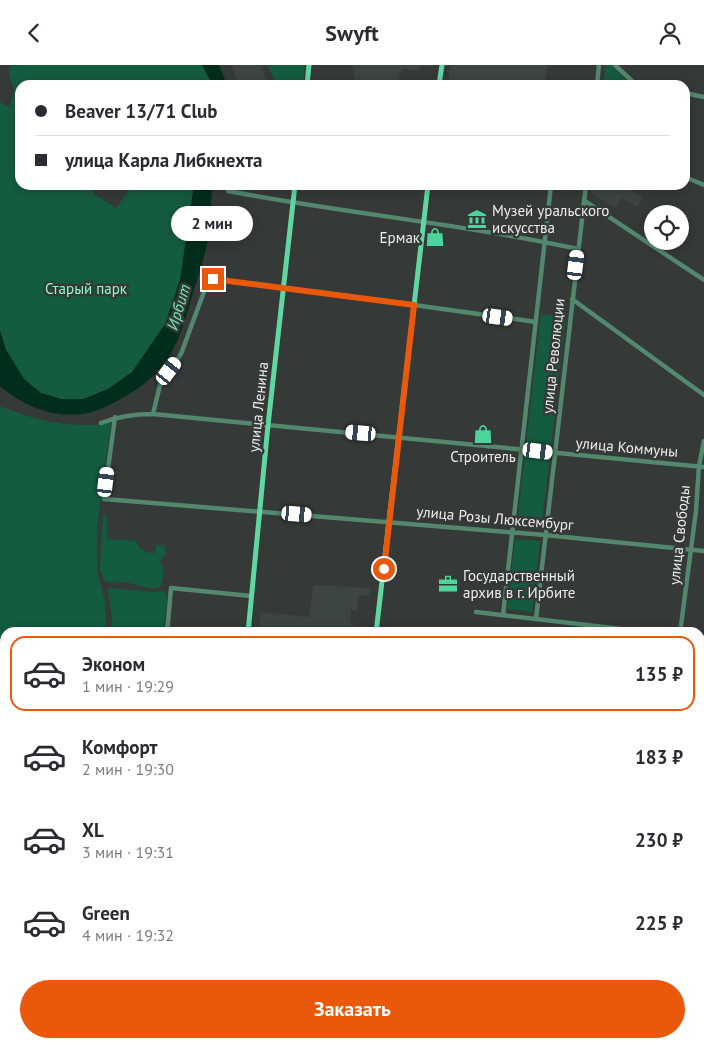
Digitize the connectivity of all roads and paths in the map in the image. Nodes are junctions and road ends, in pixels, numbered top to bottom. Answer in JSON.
{"nodes":[{"id":1,"x":309,"y":65,"type":"edge"},
{"id":2,"x":442,"y":65,"type":"edge"},
{"id":3,"x":600,"y":65,"type":"edge"},
{"id":4,"x":615,"y":65,"type":"edge"},
{"id":5,"x":308,"y":80,"type":"edge"},
{"id":6,"x":440,"y":80,"type":"edge"},
{"id":7,"x":598,"y":80,"type":"edge"},
{"id":8,"x":630,"y":80,"type":"edge"},
{"id":9,"x":690,"y":94,"type":"edge"},
{"id":10,"x":704,"y":97,"type":"edge"},
{"id":11,"x":690,"y":179,"type":"edge"},
{"id":12,"x":704,"y":185,"type":"edge"},
{"id":13,"x":294,"y":190,"type":"edge"},
{"id":14,"x":427,"y":190,"type":"edge"},
{"id":15,"x":550,"y":190,"type":"edge"},
{"id":16,"x":586,"y":190,"type":"edge"},
{"id":17,"x":228,"y":191,"type":"dead end"},
{"id":18,"x":585,"y":201,"type":"junction"},
{"id":19,"x":293,"y":203,"type":"junction"},
{"id":20,"x":424,"y":222,"type":"junction"},
{"id":21,"x":544,"y":241,"type":"junction"},
{"id":22,"x":578,"y":249,"type":"junction"},
{"id":23,"x":704,"y":280,"type":"edge"},
{"id":24,"x":284,"y":288,"type":"junction"},
{"id":25,"x":572,"y":299,"type":"junction"},
{"id":26,"x":414,"y":305,"type":"junction"},
{"id":27,"x":536,"y":323,"type":"junction"},
{"id":28,"x":704,"y":395,"type":"edge"},
{"id":29,"x":153,"y":414,"type":"junction"},
{"id":30,"x":114,"y":417,"type":"junction"},
{"id":31,"x":101,"y":423,"type":"dead end"},
{"id":32,"x":268,"y":425,"type":"junction"},
{"id":33,"x":399,"y":437,"type":"junction"},
{"id":34,"x":704,"y":441,"type":"edge"},
{"id":35,"x":521,"y":449,"type":"junction"},
{"id":36,"x":556,"y":453,"type":"junction"},
{"id":37,"x":701,"y":467,"type":"edge"},
{"id":38,"x":260,"y":511,"type":"junction"},
{"id":39,"x":389,"y":521,"type":"junction"},
{"id":40,"x":512,"y":532,"type":"junction"},
{"id":41,"x":545,"y":535,"type":"junction"},
{"id":42,"x":690,"y":549,"type":"junction"},
{"id":43,"x":704,"y":551,"type":"edge"},
{"id":44,"x":251,"y":596,"type":"junction"},
{"id":45,"x":476,"y":612,"type":"dead end"},
{"id":46,"x":503,"y":615,"type":"junction"},
{"id":47,"x":536,"y":619,"type":"junction"},
{"id":48,"x":168,"y":627,"type":"edge"},
{"id":49,"x":248,"y":627,"type":"edge"},
{"id":50,"x":377,"y":627,"type":"edge"},
{"id":51,"x":604,"y":627,"type":"edge"},
{"id":52,"x":681,"y":627,"type":"edge"}],
"edges":[{"from":1,"to":5,"type":"main road"},
{"from":2,"to":6,"type":"main road"},
{"from":3,"to":7,"type":"street"},
{"from":4,"to":8,"type":"street"},
{"from":9,"to":10,"type":"street"},
{"from":11,"to":12,"type":"street"},
{"from":13,"to":19,"type":"main road","name":"улица Ленина"},
{"from":14,"to":20,"type":"main road"},
{"from":15,"to":21,"type":"street","name":"улица Революции"},
{"from":16,"to":18,"type":"street","name":"улица Революции"},
{"from":17,"to":19,"type":"street"},
{"from":18,"to":22,"type":"street","name":"улица Революции"},
{"from":18,"to":23,"type":"street"},
{"from":19,"to":20,"type":"street"},
{"from":19,"to":24,"type":"main road","name":"улица Ленина"},
{"from":20,"to":21,"type":"street"},
{"from":20,"to":26,"type":"main road"},
{"from":21,"to":22,"type":"street"},
{"from":21,"to":27,"type":"street","name":"улица Революции"},
{"from":22,"to":25,"type":"street","name":"улица Революции"},
{"from":24,"to":26,"type":"street"},
{"from":24,"to":29,"type":"street"},
{"from":24,"to":32,"type":"main road","name":"улица Ленина"},
{"from":25,"to":28,"type":"street"},
{"from":25,"to":36,"type":"street","name":"улица Революции"},
{"from":26,"to":27,"type":"street"},
{"from":26,"to":33,"type":"main road"},
{"from":27,"to":35,"type":"street","name":"улица Революции"},
{"from":29,"to":30,"type":"street","name":"улица Коммуны"},
{"from":29,"to":32,"type":"street","name":"улица Коммуны"},
{"from":30,"to":31,"type":"street","name":"улица Коммуны"},
{"from":30,"to":38,"type":"street","name":"улица Розы Люксембург"},
{"from":32,"to":33,"type":"street","name":"улица Коммуны"},
{"from":32,"to":38,"type":"main road","name":"улица Ленина"},
{"from":33,"to":35,"type":"street","name":"улица Коммуны"},
{"from":33,"to":39,"type":"main road"},
{"from":34,"to":37,"type":"street","name":"улица Свободы"},
{"from":35,"to":36,"type":"street","name":"улица Коммуны"},
{"from":35,"to":40,"type":"street","name":"улица Революции"},
{"from":36,"to":37,"type":"street","name":"улица Коммуны"},
{"from":36,"to":41,"type":"street","name":"улица Революции"},
{"from":37,"to":42,"type":"street","name":"улица Свободы"},
{"from":38,"to":39,"type":"street","name":"улица Розы Люксембург"},
{"from":38,"to":44,"type":"main road","name":"улица Ленина"},
{"from":39,"to":40,"type":"street","name":"улица Розы Люксембург"},
{"from":39,"to":50,"type":"main road"},
{"from":40,"to":41,"type":"street","name":"улица Розы Люксембург"},
{"from":40,"to":46,"type":"street","name":"улица Революции"},
{"from":41,"to":42,"type":"street","name":"улица Розы Люксембург"},
{"from":41,"to":47,"type":"street","name":"улица Революции"},
{"from":42,"to":43,"type":"street","name":"улица Розы Люксембург"},
{"from":42,"to":52,"type":"street","name":"улица Свободы"},
{"from":44,"to":48,"type":"street"},
{"from":44,"to":49,"type":"main road","name":"улица Ленина"},
{"from":45,"to":46,"type":"street"},
{"from":46,"to":47,"type":"street"},
{"from":47,"to":51,"type":"street"}]}
